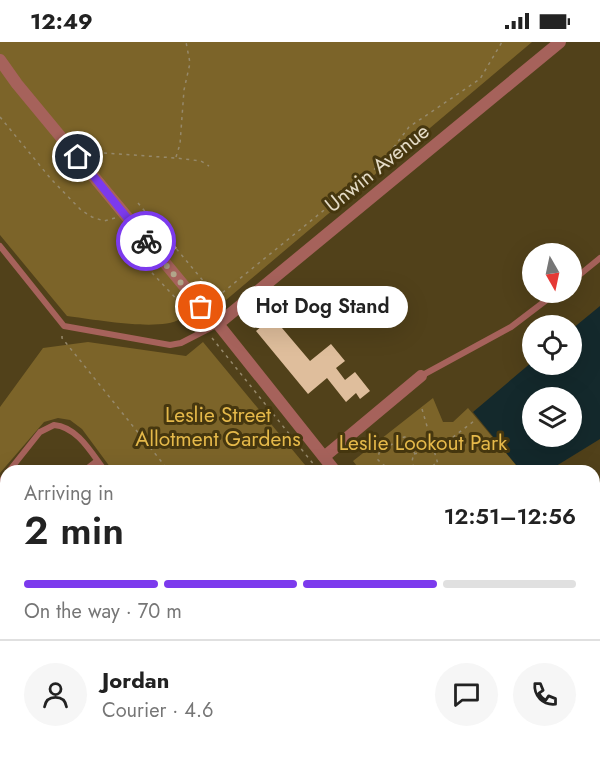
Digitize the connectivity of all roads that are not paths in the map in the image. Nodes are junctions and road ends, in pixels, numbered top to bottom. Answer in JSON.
{"nodes":[{"id":1,"x":560,"y":42,"type":"edge"},
{"id":2,"x":0,"y":60,"type":"edge"},
{"id":3,"x":0,"y":246,"type":"edge"},
{"id":4,"x":600,"y":258,"type":"edge"},
{"id":5,"x":582,"y":273,"type":"edge"},
{"id":6,"x":543,"y":303,"type":"edge"},
{"id":7,"x":218,"y":324,"type":"junction"},
{"id":8,"x":421,"y":376,"type":"joint"},
{"id":9,"x":324,"y":457,"type":"junction"},
{"id":10,"x":97,"y":461,"type":"junction"},
{"id":11,"x":14,"y":465,"type":"edge"},
{"id":12,"x":92,"y":465,"type":"edge"},
{"id":13,"x":100,"y":465,"type":"edge"},
{"id":14,"x":330,"y":465,"type":"edge"}],
"edges":[{"from":1,"to":7,"type":"street","name":"Unwin Avenue"},
{"from":2,"to":7,"type":"street"},
{"from":3,"to":7,"type":"lane"},
{"from":4,"to":5,"type":"lane"},
{"from":6,"to":8,"type":"lane"},
{"from":7,"to":9,"type":"street"},
{"from":8,"to":9,"type":"street"},
{"from":9,"to":14,"type":"street"},
{"from":10,"to":11,"type":"lane"},
{"from":10,"to":12,"type":"lane"},
{"from":10,"to":13,"type":"lane"}]}
